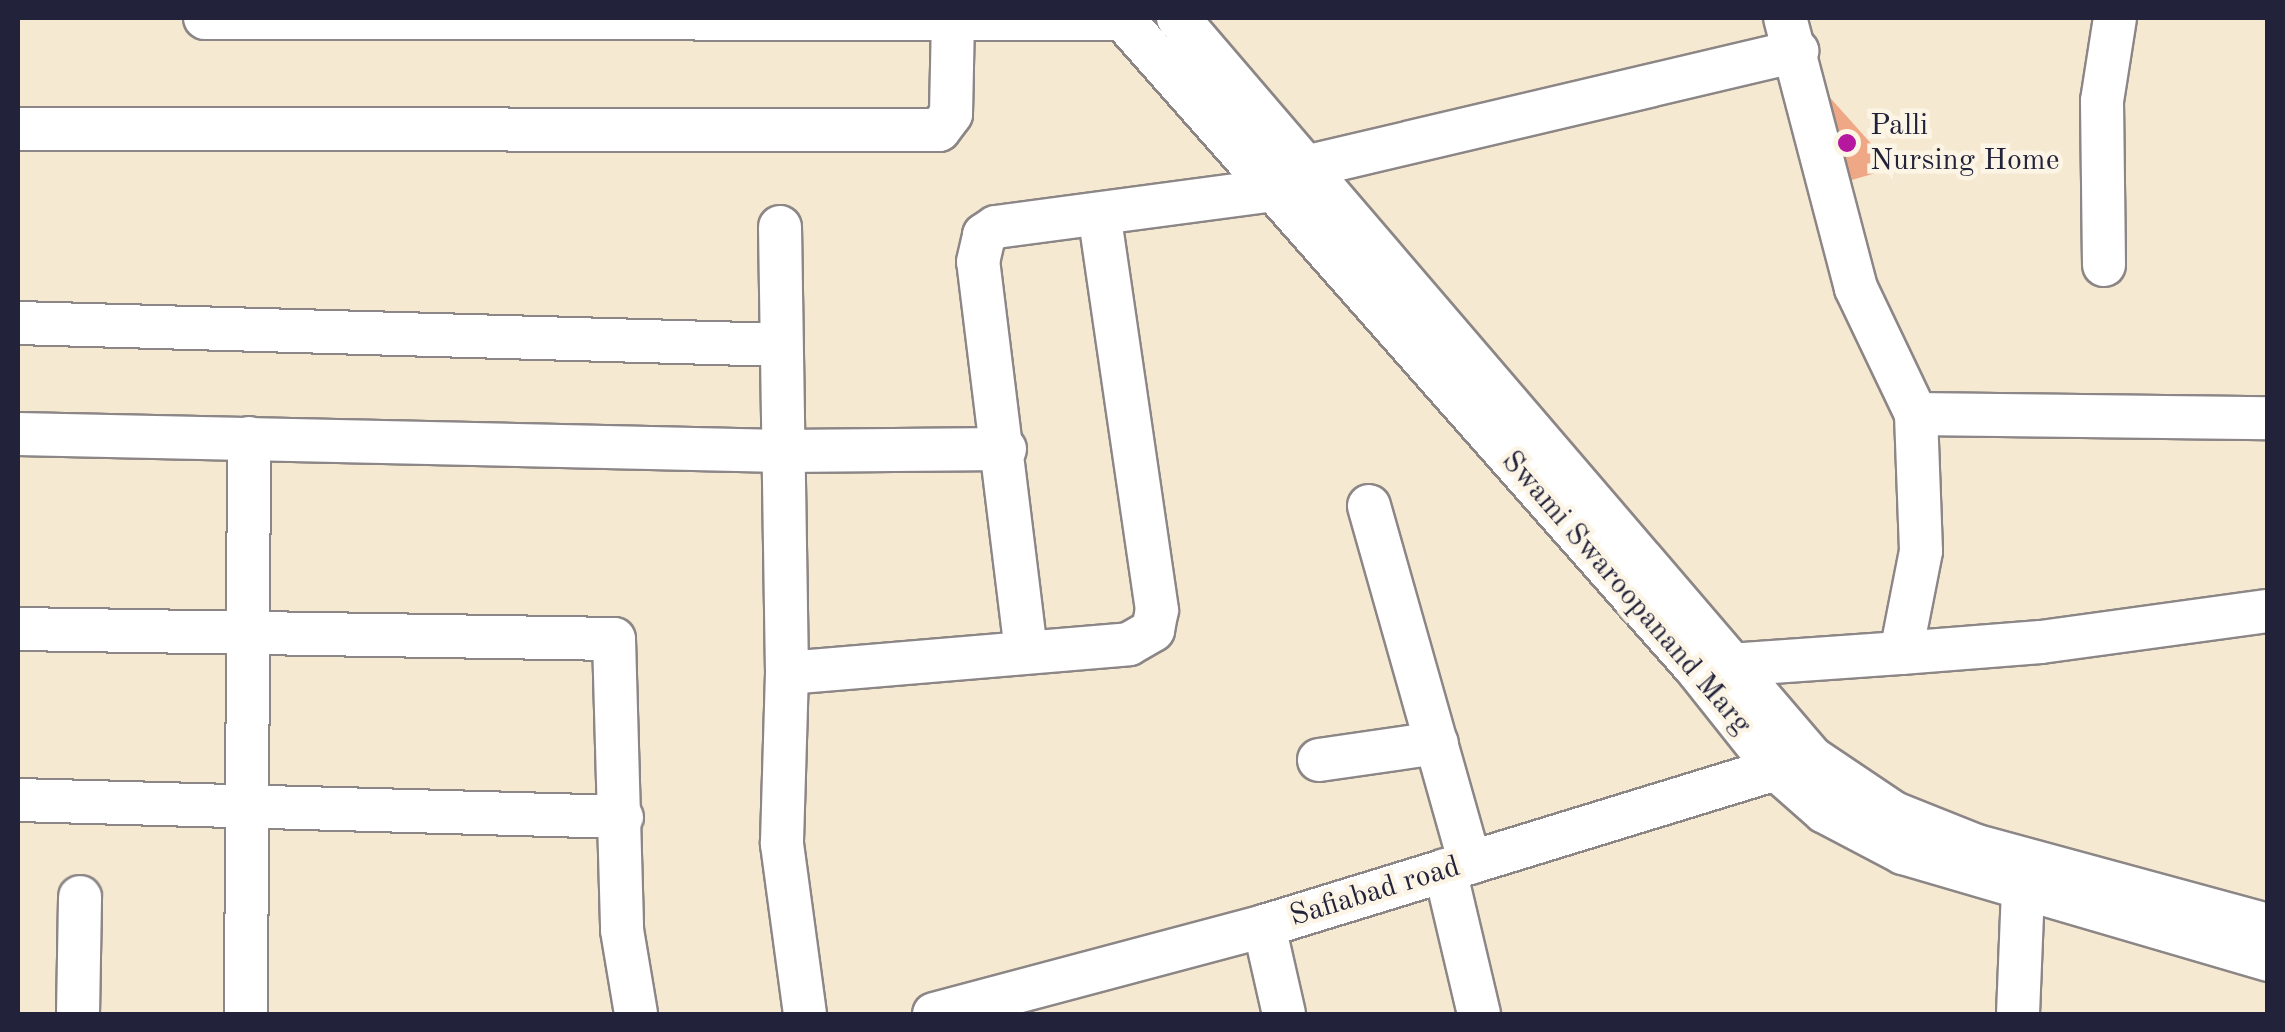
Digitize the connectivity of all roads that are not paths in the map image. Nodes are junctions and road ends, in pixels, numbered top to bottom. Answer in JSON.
{"nodes":[{"id":1,"x":205,"y":18,"type":"edge"},
{"id":2,"x":1122,"y":18,"type":"edge"},
{"id":3,"x":1178,"y":18,"type":"edge"},
{"id":4,"x":954,"y":19,"type":"edge"},
{"id":5,"x":2106,"y":19,"type":"edge"},
{"id":6,"x":1792,"y":26,"type":"edge"},
{"id":7,"x":18,"y":129,"type":"edge"},
{"id":8,"x":1287,"y":179,"type":"junction"},
{"id":9,"x":1100,"y":217,"type":"junction"},
{"id":10,"x":780,"y":227,"type":"dead end"},
{"id":11,"x":2104,"y":265,"type":"dead end"},
{"id":12,"x":18,"y":323,"type":"edge"},
{"id":13,"x":780,"y":345,"type":"junction"},
{"id":14,"x":1916,"y":414,"type":"junction"},
{"id":15,"x":2268,"y":418,"type":"edge"},
{"id":16,"x":18,"y":434,"type":"edge"},
{"id":17,"x":248,"y":438,"type":"junction"},
{"id":18,"x":1005,"y":448,"type":"junction"},
{"id":19,"x":782,"y":450,"type":"junction"},
{"id":20,"x":1368,"y":506,"type":"dead end"},
{"id":21,"x":2268,"y":611,"type":"edge"},
{"id":22,"x":18,"y":629,"type":"edge"},
{"id":23,"x":250,"y":632,"type":"junction"},
{"id":24,"x":1026,"y":651,"type":"junction"},
{"id":25,"x":1900,"y":653,"type":"junction"},
{"id":26,"x":1715,"y":666,"type":"junction"},
{"id":27,"x":787,"y":673,"type":"junction"},
{"id":28,"x":1437,"y":743,"type":"junction"},
{"id":29,"x":1319,"y":760,"type":"dead end"},
{"id":30,"x":1794,"y":764,"type":"junction"},
{"id":31,"x":18,"y":800,"type":"edge"},
{"id":32,"x":248,"y":808,"type":"junction"},
{"id":33,"x":622,"y":818,"type":"junction"},
{"id":34,"x":1457,"y":867,"type":"junction"},
{"id":35,"x":2022,"y":888,"type":"junction"},
{"id":36,"x":80,"y":897,"type":"dead end"},
{"id":37,"x":2268,"y":925,"type":"edge"},
{"id":38,"x":1264,"y":926,"type":"junction"},
{"id":39,"x":2268,"y":960,"type":"edge"},
{"id":40,"x":1025,"y":1003,"type":"edge"},
{"id":41,"x":78,"y":1014,"type":"edge"},
{"id":42,"x":246,"y":1014,"type":"edge"},
{"id":43,"x":636,"y":1014,"type":"edge"},
{"id":44,"x":805,"y":1014,"type":"edge"},
{"id":45,"x":934,"y":1014,"type":"edge"},
{"id":46,"x":1284,"y":1014,"type":"edge"},
{"id":47,"x":1479,"y":1014,"type":"edge"},
{"id":48,"x":2018,"y":1014,"type":"edge"}],
"edges":[{"from":1,"to":4,"type":"street"},
{"from":2,"to":4,"type":"street"},
{"from":2,"to":8,"type":"street","name":"Swami Swaroopanand Marg"},
{"from":3,"to":8,"type":"street","name":"Swami Swaroopanand Marg"},
{"from":4,"to":7,"type":"street"},
{"from":5,"to":11,"type":"street"},
{"from":6,"to":8,"type":"street"},
{"from":6,"to":14,"type":"street"},
{"from":8,"to":9,"type":"street"},
{"from":8,"to":26,"type":"street","name":"Swami Swaroopanand Marg"},
{"from":9,"to":18,"type":"street"},
{"from":9,"to":24,"type":"street"},
{"from":10,"to":13,"type":"street"},
{"from":12,"to":13,"type":"street"},
{"from":13,"to":19,"type":"street"},
{"from":14,"to":15,"type":"street"},
{"from":14,"to":25,"type":"street"},
{"from":16,"to":17,"type":"street"},
{"from":17,"to":19,"type":"street"},
{"from":17,"to":23,"type":"street"},
{"from":18,"to":19,"type":"street"},
{"from":18,"to":24,"type":"street"},
{"from":19,"to":27,"type":"street"},
{"from":20,"to":28,"type":"street"},
{"from":21,"to":25,"type":"street"},
{"from":22,"to":23,"type":"street"},
{"from":23,"to":32,"type":"street"},
{"from":23,"to":33,"type":"street"},
{"from":24,"to":27,"type":"street"},
{"from":25,"to":26,"type":"street"},
{"from":26,"to":30,"type":"street","name":"Swami Swaroopanand Marg"},
{"from":27,"to":44,"type":"street"},
{"from":28,"to":29,"type":"street"},
{"from":28,"to":34,"type":"street"},
{"from":30,"to":34,"type":"street","name":"Safiabad road"},
{"from":30,"to":35,"type":"street","name":"Swami Swaroopanand Marg"},
{"from":30,"to":37,"type":"street","name":"Swami Swaroopanand Marg"},
{"from":31,"to":32,"type":"street"},
{"from":32,"to":33,"type":"street"},
{"from":32,"to":42,"type":"street"},
{"from":33,"to":43,"type":"street"},
{"from":34,"to":38,"type":"street","name":"Safiabad road"},
{"from":34,"to":47,"type":"street"},
{"from":35,"to":39,"type":"street","name":"Swami Swaroopanand Marg"},
{"from":35,"to":48,"type":"street"},
{"from":36,"to":41,"type":"street"},
{"from":38,"to":40,"type":"street","name":"Safiabad road"},
{"from":38,"to":46,"type":"street"},
{"from":40,"to":45,"type":"street","name":"Safiabad road"}]}
